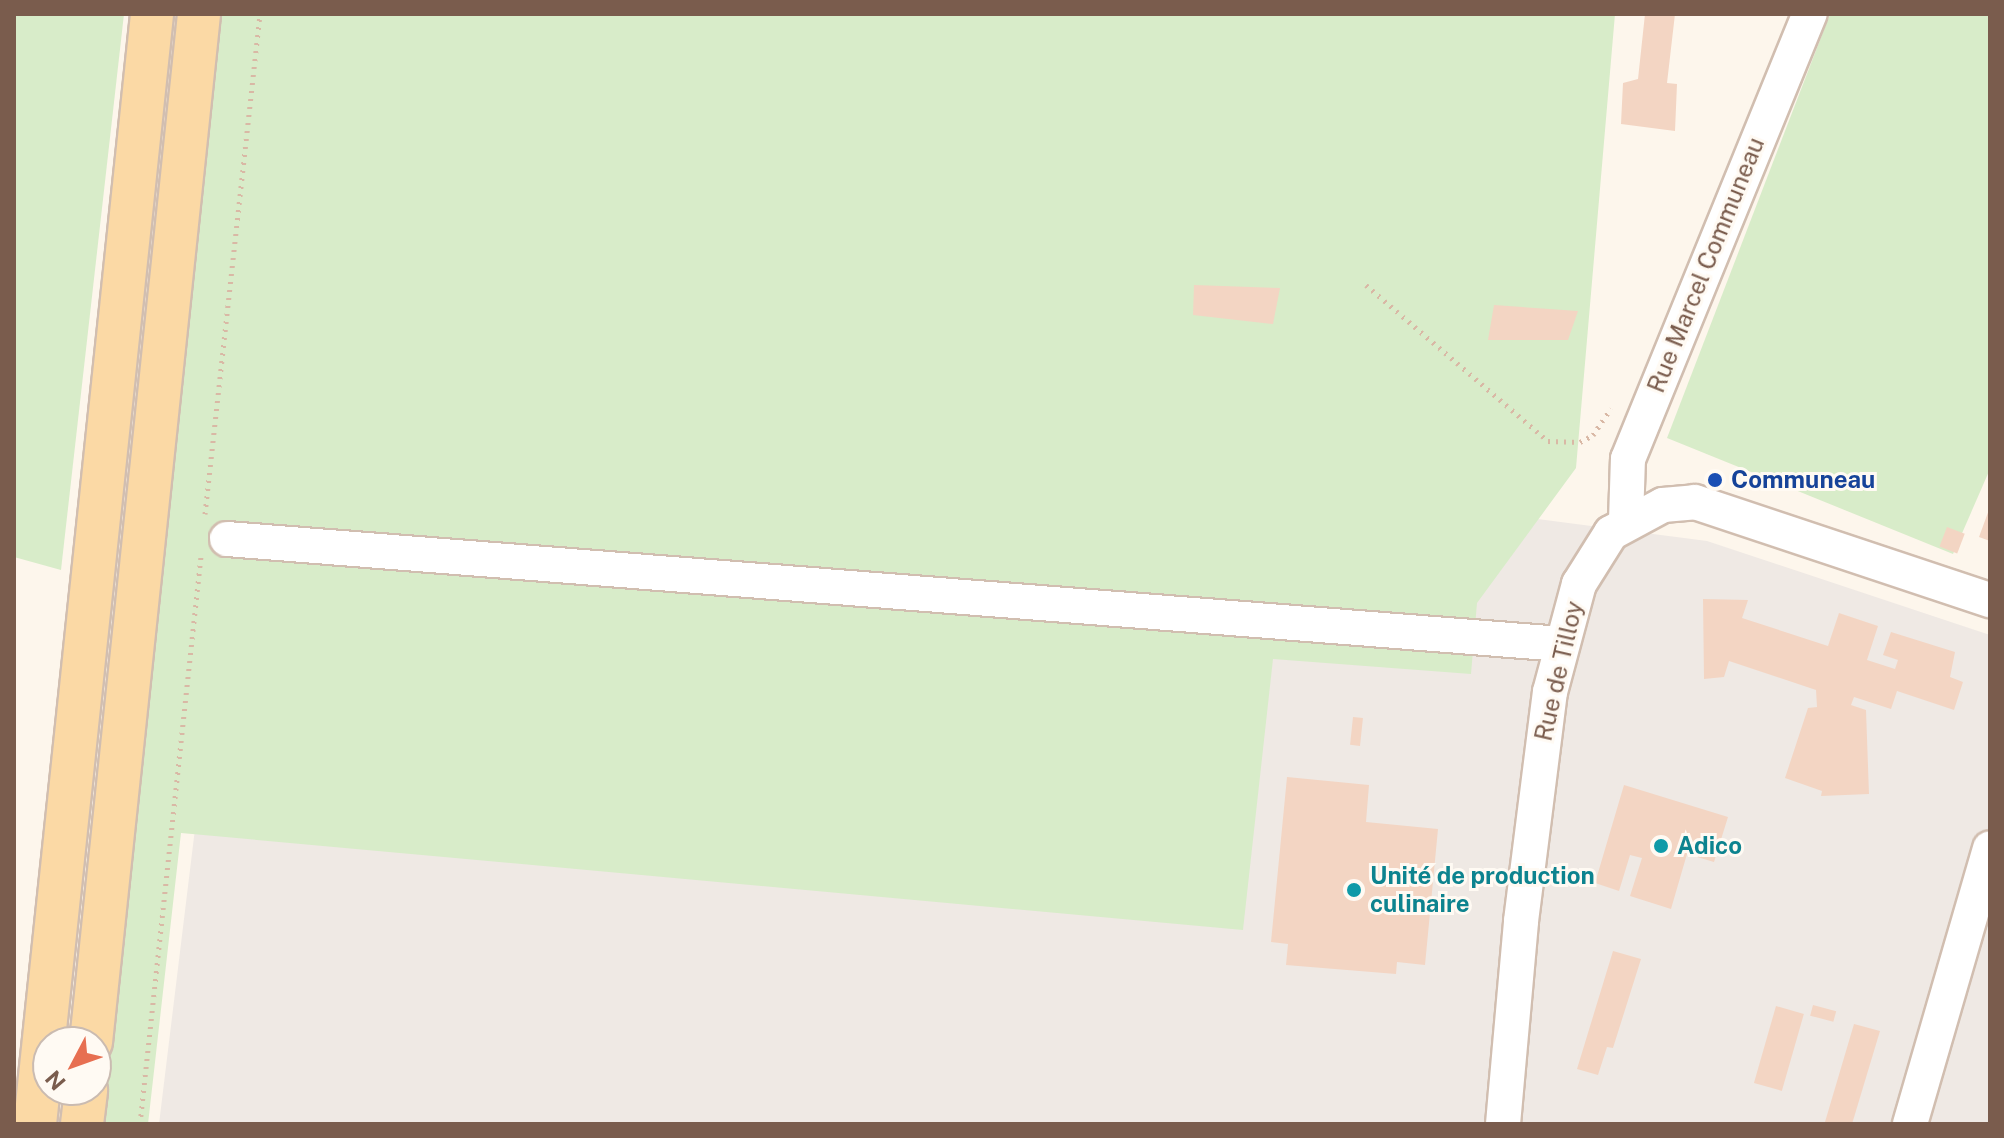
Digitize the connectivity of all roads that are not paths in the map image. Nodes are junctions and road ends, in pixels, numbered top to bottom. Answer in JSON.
{"nodes":[{"id":1,"x":152,"y":14,"type":"edge"},
{"id":2,"x":199,"y":14,"type":"edge"},
{"id":3,"x":1810,"y":14,"type":"edge"},
{"id":4,"x":1626,"y":521,"type":"junction"},
{"id":5,"x":211,"y":534,"type":"road end"},
{"id":6,"x":1990,"y":600,"type":"edge"},
{"id":7,"x":1561,"y":644,"type":"junction"},
{"id":8,"x":1990,"y":848,"type":"edge"},
{"id":9,"x":93,"y":1026,"type":"edge"},
{"id":10,"x":35,"y":1124,"type":"edge"},
{"id":11,"x":1503,"y":1124,"type":"edge"},
{"id":12,"x":1910,"y":1124,"type":"edge"}],
"edges":[{"from":1,"to":10,"type":"main road"},
{"from":2,"to":9,"type":"main road"},
{"from":3,"to":4,"type":"street","name":"Rue Marcel Communeau"},
{"from":4,"to":6,"type":"street","name":"Rue de Tilloy"},
{"from":4,"to":7,"type":"street","name":"Rue de Tilloy"},
{"from":5,"to":7,"type":"street"},
{"from":7,"to":11,"type":"street","name":"Rue de Tilloy"},
{"from":8,"to":12,"type":"street"}]}
